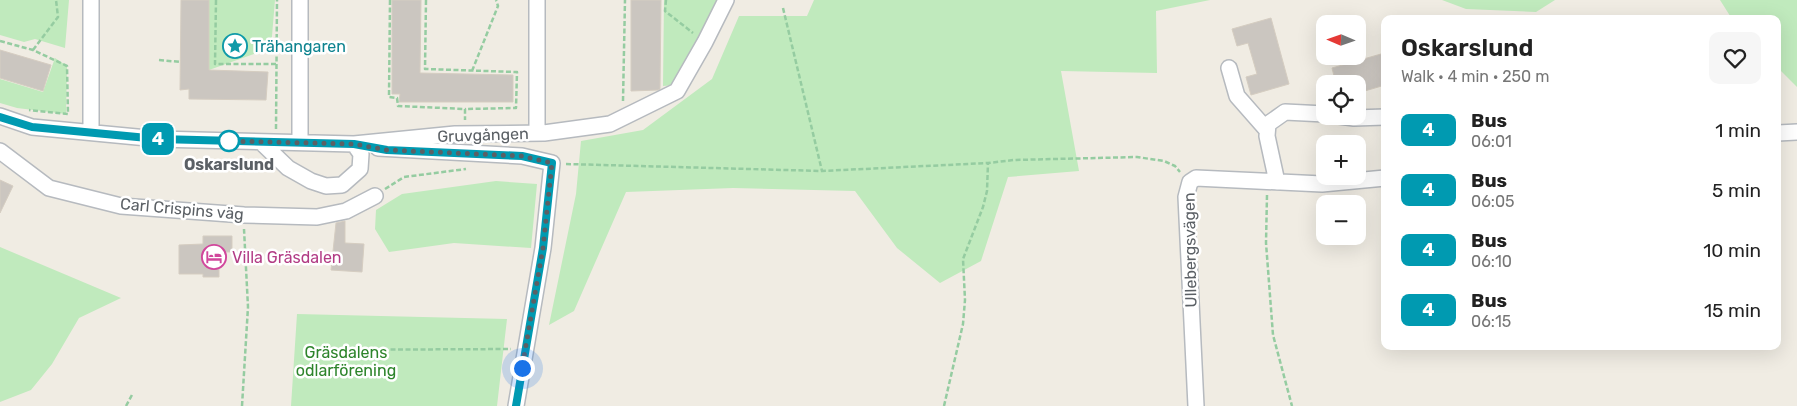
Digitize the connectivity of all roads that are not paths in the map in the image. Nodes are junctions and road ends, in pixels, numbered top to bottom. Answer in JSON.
{"nodes":[{"id":1,"x":91,"y":0,"type":"edge"},
{"id":2,"x":300,"y":0,"type":"edge"},
{"id":3,"x":538,"y":0,"type":"edge"},
{"id":4,"x":726,"y":0,"type":"edge"},
{"id":5,"x":1230,"y":68,"type":"dead end"},
{"id":6,"x":1316,"y":114,"type":"edge"},
{"id":7,"x":0,"y":116,"type":"edge"},
{"id":8,"x":1381,"y":117,"type":"edge"},
{"id":9,"x":1366,"y":118,"type":"edge"},
{"id":10,"x":1266,"y":129,"type":"junction"},
{"id":11,"x":91,"y":132,"type":"junction"},
{"id":12,"x":1797,"y":132,"type":"edge"},
{"id":13,"x":537,"y":133,"type":"junction"},
{"id":14,"x":1781,"y":134,"type":"edge"},
{"id":15,"x":261,"y":142,"type":"junction"},
{"id":16,"x":300,"y":142,"type":"junction"},
{"id":17,"x":354,"y":144,"type":"junction"},
{"id":18,"x":0,"y":151,"type":"edge"},
{"id":19,"x":1381,"y":178,"type":"edge"},
{"id":20,"x":1272,"y":182,"type":"junction"},
{"id":21,"x":375,"y":196,"type":"road end"},
{"id":22,"x":516,"y":406,"type":"edge"},
{"id":23,"x":1196,"y":406,"type":"edge"}],
"edges":[{"from":1,"to":11,"type":"street"},
{"from":2,"to":16,"type":"street"},
{"from":3,"to":13,"type":"street"},
{"from":4,"to":13,"type":"street","name":"Gruvgången"},
{"from":5,"to":10,"type":"street"},
{"from":6,"to":10,"type":"street"},
{"from":7,"to":11,"type":"street","name":"Gruvgången"},
{"from":8,"to":9,"type":"street"},
{"from":10,"to":20,"type":"street"},
{"from":11,"to":15,"type":"street","name":"Gruvgången"},
{"from":12,"to":14,"type":"street"},
{"from":13,"to":17,"type":"street","name":"Gruvgången"},
{"from":15,"to":16,"type":"street","name":"Gruvgången"},
{"from":15,"to":17,"type":"street"},
{"from":16,"to":17,"type":"street","name":"Gruvgången"},
{"from":17,"to":22,"type":"street"},
{"from":18,"to":21,"type":"street","name":"Carl Crispins väg"},
{"from":19,"to":20,"type":"street","name":"Ullebergsvägen"},
{"from":20,"to":23,"type":"street","name":"Ullebergsvägen"}]}
